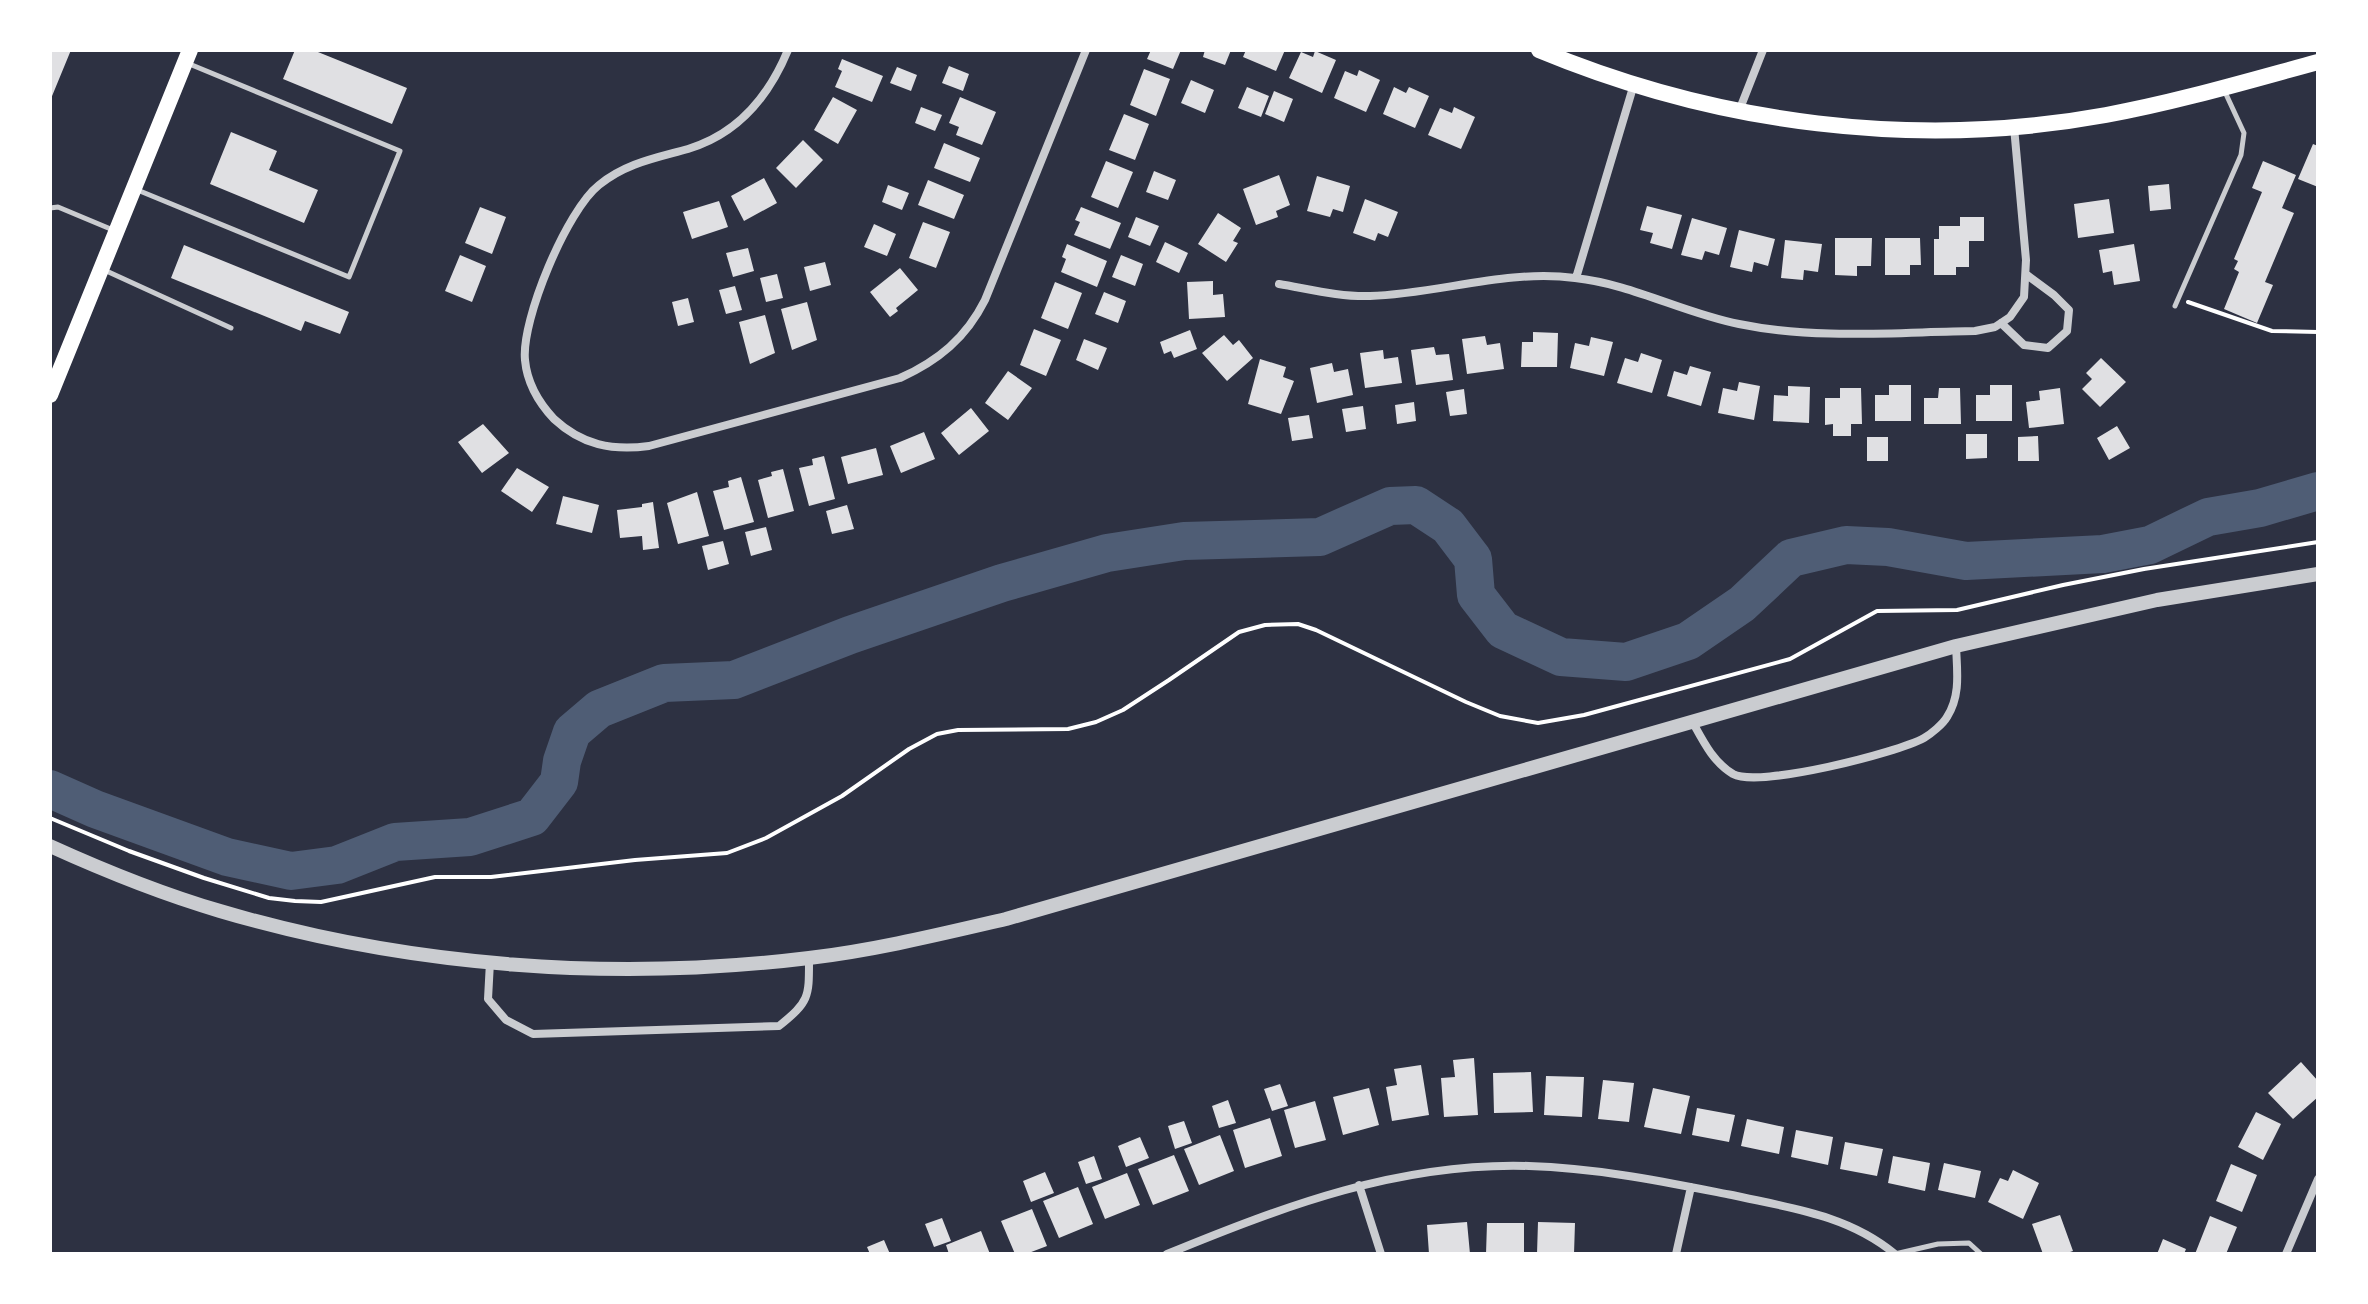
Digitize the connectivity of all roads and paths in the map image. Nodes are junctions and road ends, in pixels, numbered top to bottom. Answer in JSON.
{"nodes":[{"id":1,"x":788,"y":50,"type":"edge"},
{"id":2,"x":1086,"y":50,"type":"edge"},
{"id":3,"x":1539,"y":50,"type":"edge"},
{"id":4,"x":1763,"y":50,"type":"edge"},
{"id":5,"x":188,"y":56,"type":"edge"},
{"id":6,"x":2318,"y":62,"type":"edge"},
{"id":7,"x":1634,"y":84,"type":"junction"},
{"id":8,"x":2223,"y":88,"type":"junction"},
{"id":9,"x":1739,"y":111,"type":"junction"},
{"id":10,"x":2014,"y":127,"type":"junction"},
{"id":11,"x":134,"y":188,"type":"junction"},
{"id":12,"x":50,"y":208,"type":"edge"},
{"id":13,"x":117,"y":231,"type":"junction"},
{"id":14,"x":101,"y":269,"type":"junction"},
{"id":15,"x":2027,"y":275,"type":"junction"},
{"id":16,"x":1576,"y":278,"type":"junction"},
{"id":17,"x":1279,"y":284,"type":"dead end"},
{"id":18,"x":2178,"y":299,"type":"junction"},
{"id":19,"x":2175,"y":306,"type":"dead end"},
{"id":20,"x":2001,"y":323,"type":"junction"},
{"id":21,"x":231,"y":328,"type":"dead end"},
{"id":22,"x":2318,"y":332,"type":"edge"},
{"id":23,"x":50,"y":395,"type":"edge"},
{"id":24,"x":2318,"y":542,"type":"edge"},
{"id":25,"x":2318,"y":574,"type":"edge"},
{"id":26,"x":1956,"y":646,"type":"junction"},
{"id":27,"x":1692,"y":721,"type":"junction"},
{"id":28,"x":50,"y":818,"type":"edge"},
{"id":29,"x":50,"y":846,"type":"edge"},
{"id":30,"x":809,"y":958,"type":"junction"},
{"id":31,"x":490,"y":962,"type":"junction"},
{"id":32,"x":2318,"y":1179,"type":"edge"},
{"id":33,"x":1359,"y":1185,"type":"junction"},
{"id":34,"x":1691,"y":1187,"type":"junction"},
{"id":35,"x":1167,"y":1254,"type":"edge"},
{"id":36,"x":1381,"y":1254,"type":"edge"},
{"id":37,"x":1676,"y":1254,"type":"edge"},
{"id":38,"x":1895,"y":1254,"type":"edge"},
{"id":39,"x":1981,"y":1254,"type":"edge"},
{"id":40,"x":2286,"y":1254,"type":"edge"}],
"edges":[{"from":1,"to":2,"type":"street"},
{"from":3,"to":7,"type":"main road"},
{"from":4,"to":9,"type":"street"},
{"from":5,"to":11,"type":"main road"},
{"from":5,"to":11,"type":"lane"},
{"from":6,"to":8,"type":"main road"},
{"from":7,"to":9,"type":"main road"},
{"from":7,"to":16,"type":"street"},
{"from":8,"to":10,"type":"main road"},
{"from":8,"to":18,"type":"lane"},
{"from":9,"to":10,"type":"main road"},
{"from":10,"to":15,"type":"street"},
{"from":11,"to":13,"type":"main road"},
{"from":12,"to":13,"type":"lane"},
{"from":13,"to":14,"type":"main road"},
{"from":14,"to":21,"type":"lane"},
{"from":14,"to":23,"type":"main road"},
{"from":15,"to":20,"type":"street"},
{"from":15,"to":20,"type":"street"},
{"from":16,"to":17,"type":"street"},
{"from":16,"to":20,"type":"street"},
{"from":18,"to":19,"type":"lane"},
{"from":18,"to":22,"type":"path"},
{"from":24,"to":28,"type":"path"},
{"from":25,"to":26,"type":"street"},
{"from":26,"to":27,"type":"street"},
{"from":26,"to":27,"type":"street"},
{"from":27,"to":30,"type":"street"},
{"from":29,"to":31,"type":"street"},
{"from":30,"to":31,"type":"street"},
{"from":30,"to":31,"type":"street"},
{"from":32,"to":40,"type":"street"},
{"from":33,"to":34,"type":"street"},
{"from":33,"to":35,"type":"street"},
{"from":33,"to":36,"type":"street"},
{"from":34,"to":37,"type":"street"},
{"from":34,"to":38,"type":"street"},
{"from":38,"to":39,"type":"lane"}]}
